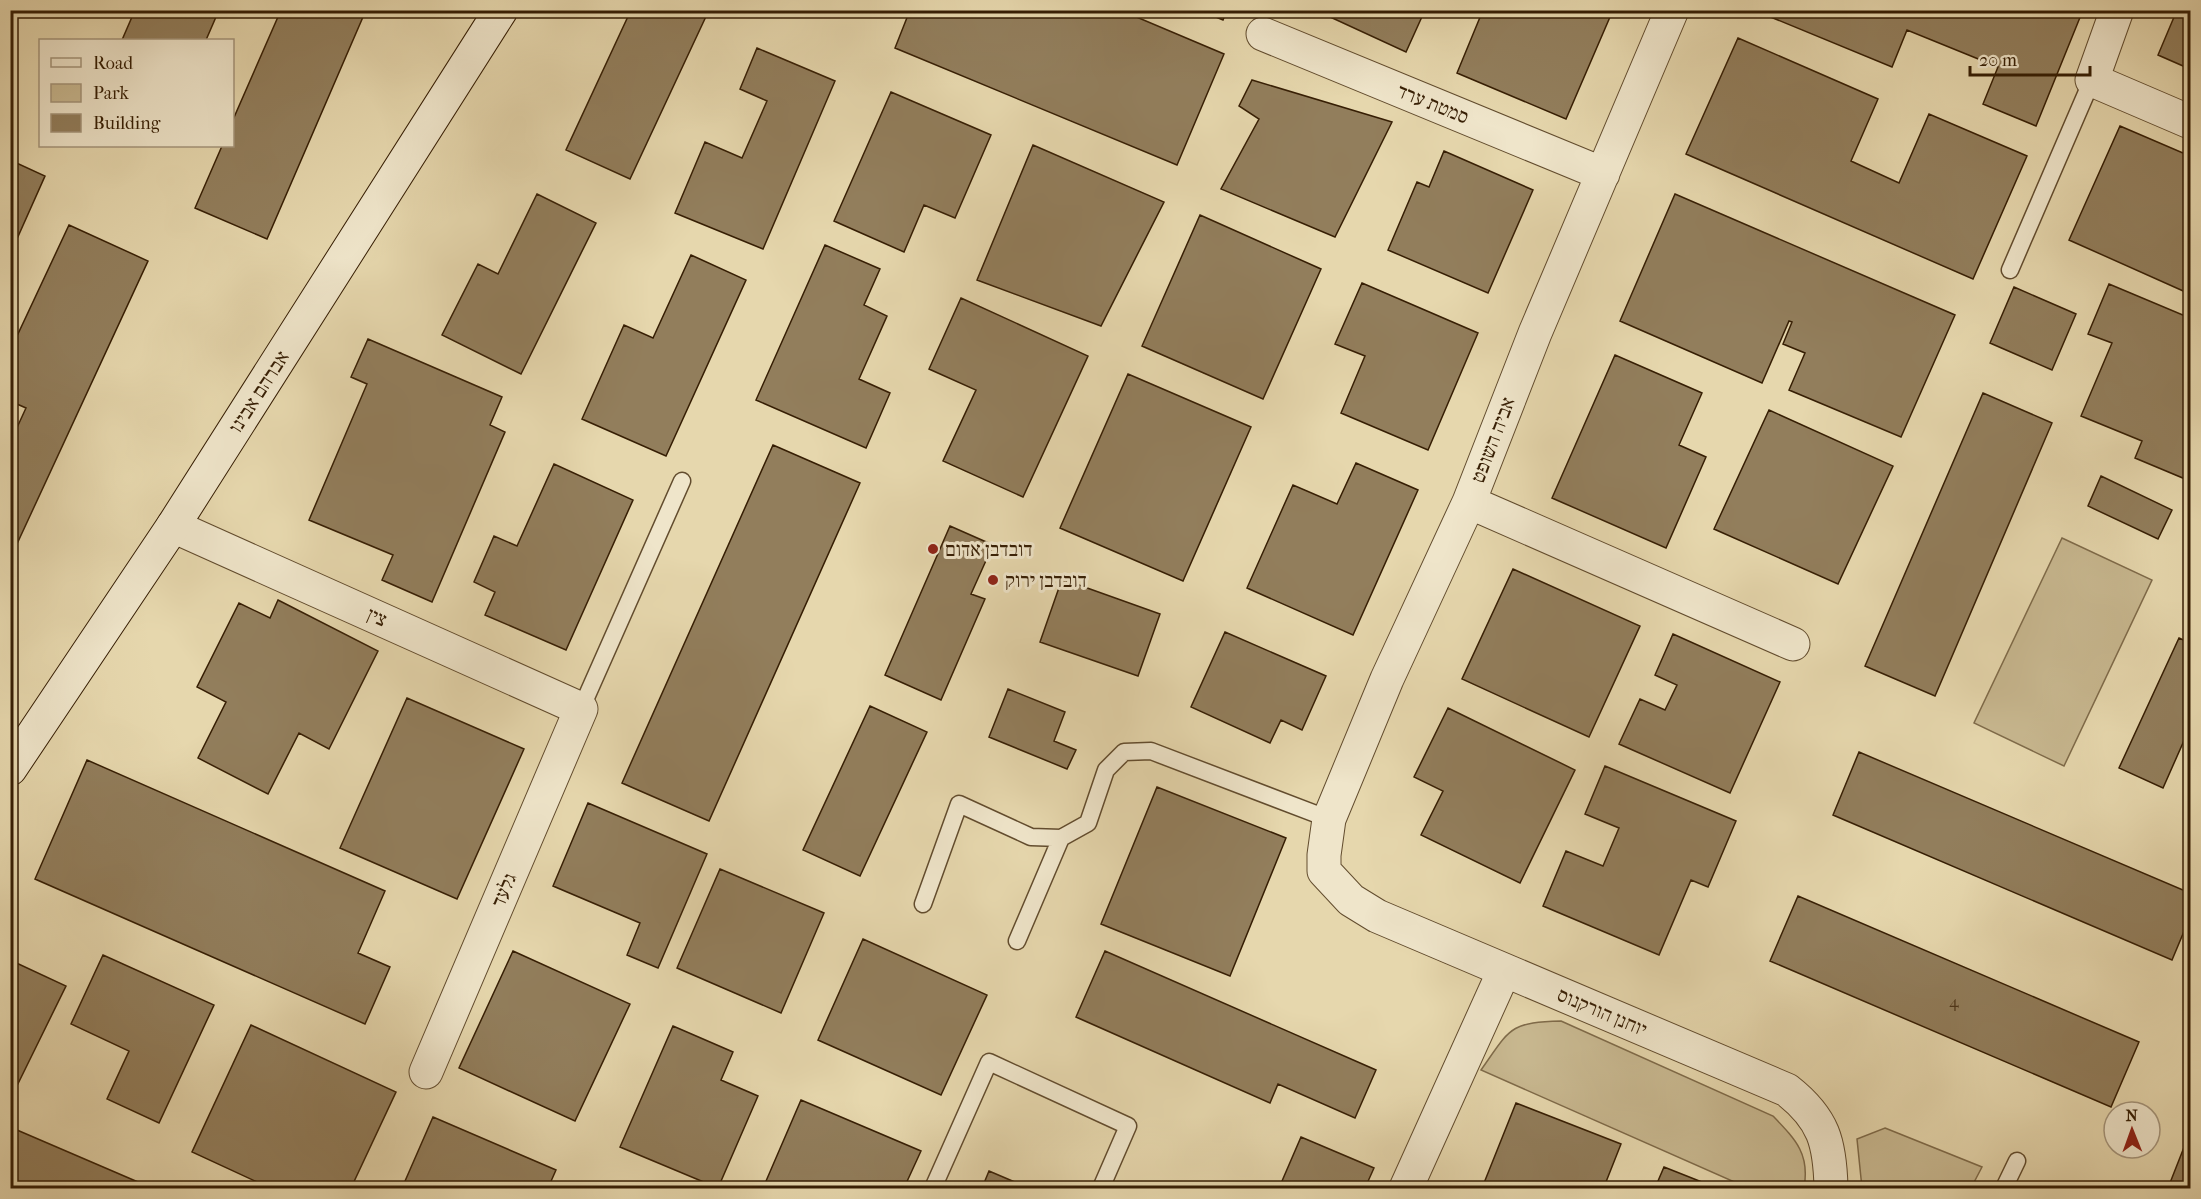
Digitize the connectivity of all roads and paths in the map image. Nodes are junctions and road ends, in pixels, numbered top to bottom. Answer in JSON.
{"nodes":[{"id":1,"x":501,"y":10,"type":"edge"},
{"id":2,"x":1672,"y":10,"type":"edge"},
{"id":3,"x":2117,"y":10,"type":"edge"},
{"id":4,"x":1263,"y":34,"type":"dead end"},
{"id":5,"x":2092,"y":80,"type":"junction"},
{"id":6,"x":2190,"y":122,"type":"edge"},
{"id":7,"x":1603,"y":174,"type":"junction"},
{"id":8,"x":2010,"y":270,"type":"dead end"},
{"id":9,"x":682,"y":481,"type":"dead end"},
{"id":10,"x":1469,"y":502,"type":"junction"},
{"id":11,"x":173,"y":526,"type":"junction"},
{"id":12,"x":1793,"y":644,"type":"dead end"},
{"id":13,"x":581,"y":709,"type":"junction"},
{"id":14,"x":10,"y":769,"type":"edge"},
{"id":15,"x":1329,"y":819,"type":"junction"},
{"id":16,"x":1061,"y":838,"type":"junction"},
{"id":17,"x":1324,"y":872,"type":"joint"},
{"id":18,"x":923,"y":904,"type":"dead end"},
{"id":19,"x":1017,"y":941,"type":"dead end"},
{"id":20,"x":1504,"y":970,"type":"junction"},
{"id":21,"x":426,"y":1072,"type":"dead end"},
{"id":22,"x":2017,"y":1161,"type":"dead end"},
{"id":23,"x":933,"y":1188,"type":"edge"},
{"id":24,"x":1101,"y":1188,"type":"edge"},
{"id":25,"x":1406,"y":1188,"type":"edge"},
{"id":26,"x":1831,"y":1188,"type":"edge"},
{"id":27,"x":2004,"y":1188,"type":"edge"}],
"edges":[{"from":1,"to":11,"type":"street","name":"אברהם אבינו"},
{"from":2,"to":7,"type":"street","name":"אביה השופט"},
{"from":3,"to":5,"type":"street"},
{"from":4,"to":7,"type":"street","name":"סמטת ערד"},
{"from":5,"to":6,"type":"street"},
{"from":5,"to":8,"type":"lane"},
{"from":7,"to":10,"type":"street","name":"אביה השופט"},
{"from":9,"to":13,"type":"lane"},
{"from":10,"to":12,"type":"street"},
{"from":10,"to":15,"type":"street","name":"אביה השופט"},
{"from":11,"to":13,"type":"street","name":"צין"},
{"from":11,"to":14,"type":"street","name":"אברהם אבינו"},
{"from":13,"to":21,"type":"street","name":"גלעד"},
{"from":15,"to":16,"type":"lane"},
{"from":15,"to":17,"type":"street","name":"אביה השופט"},
{"from":16,"to":18,"type":"lane"},
{"from":16,"to":19,"type":"lane"},
{"from":17,"to":20,"type":"street","name":"יוחנן הורקנוס"},
{"from":20,"to":25,"type":"street"},
{"from":20,"to":26,"type":"street","name":"יוחנן הורקנוס"},
{"from":22,"to":27,"type":"lane"},
{"from":23,"to":24,"type":"lane"}]}
